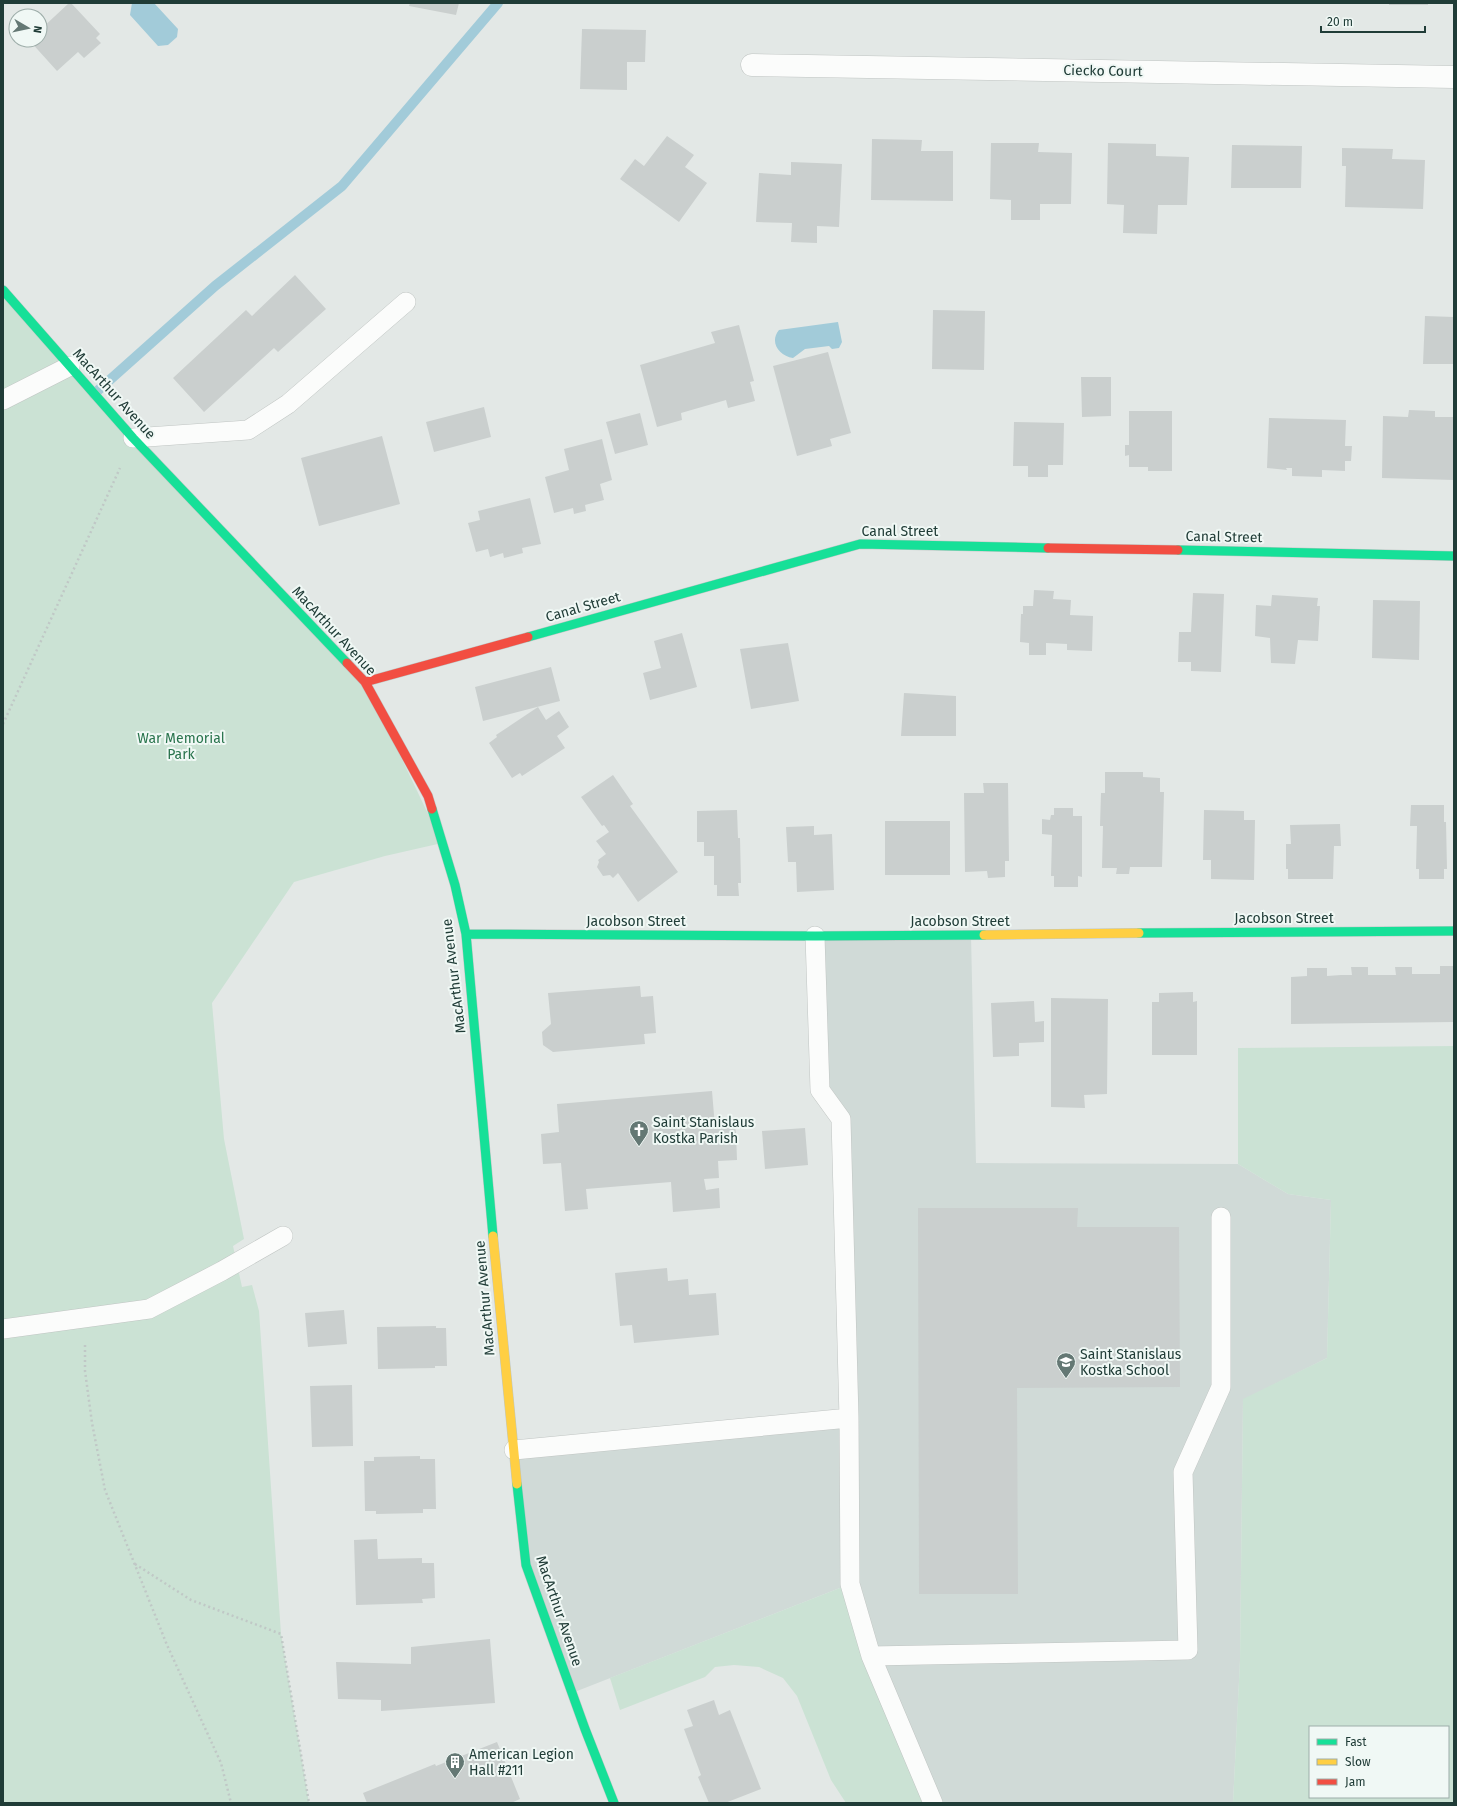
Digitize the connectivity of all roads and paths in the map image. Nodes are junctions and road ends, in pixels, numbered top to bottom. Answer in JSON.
{"nodes":[{"id":1,"x":752,"y":65,"type":"dead end"},
{"id":2,"x":1454,"y":77,"type":"edge"},
{"id":3,"x":3,"y":290,"type":"edge"},
{"id":4,"x":406,"y":302,"type":"dead end"},
{"id":5,"x":70,"y":366,"type":"junction"},
{"id":6,"x":3,"y":400,"type":"edge"},
{"id":7,"x":133,"y":438,"type":"junction"},
{"id":8,"x":1454,"y":556,"type":"edge"},
{"id":9,"x":365,"y":682,"type":"junction"},
{"id":10,"x":3,"y":724,"type":"edge"},
{"id":11,"x":1454,"y":931,"type":"edge"},
{"id":12,"x":466,"y":934,"type":"junction"},
{"id":13,"x":815,"y":936,"type":"junction"},
{"id":14,"x":1221,"y":1217,"type":"dead end"},
{"id":15,"x":283,"y":1236,"type":"dead end"},
{"id":16,"x":85,"y":1319,"type":"junction"},
{"id":17,"x":3,"y":1329,"type":"edge"},
{"id":18,"x":849,"y":1418,"type":"junction"},
{"id":19,"x":514,"y":1450,"type":"junction"},
{"id":20,"x":134,"y":1564,"type":"junction"},
{"id":21,"x":871,"y":1656,"type":"junction"},
{"id":22,"x":231,"y":1803,"type":"edge"},
{"id":23,"x":309,"y":1803,"type":"edge"},
{"id":24,"x":614,"y":1803,"type":"edge"},
{"id":25,"x":933,"y":1803,"type":"edge"}],
"edges":[{"from":1,"to":2,"type":"street","name":"Ciecko Court"},
{"from":3,"to":5,"type":"street","name":"MacArthur Avenue"},
{"from":4,"to":7,"type":"lane"},
{"from":5,"to":6,"type":"lane"},
{"from":5,"to":7,"type":"street","name":"MacArthur Avenue"},
{"from":7,"to":9,"type":"street","name":"MacArthur Avenue"},
{"from":7,"to":10,"type":"path"},
{"from":8,"to":9,"type":"street","name":"Canal Street"},
{"from":9,"to":12,"type":"street","name":"MacArthur Avenue"},
{"from":11,"to":13,"type":"street","name":"Jacobson Street"},
{"from":12,"to":13,"type":"street","name":"Jacobson Street"},
{"from":12,"to":19,"type":"street","name":"MacArthur Avenue"},
{"from":13,"to":18,"type":"lane"},
{"from":14,"to":21,"type":"lane"},
{"from":15,"to":16,"type":"lane"},
{"from":16,"to":17,"type":"lane"},
{"from":16,"to":20,"type":"path"},
{"from":18,"to":19,"type":"lane"},
{"from":18,"to":21,"type":"lane"},
{"from":19,"to":24,"type":"street","name":"MacArthur Avenue"},
{"from":20,"to":22,"type":"path"},
{"from":20,"to":23,"type":"path"},
{"from":21,"to":25,"type":"lane"}]}
